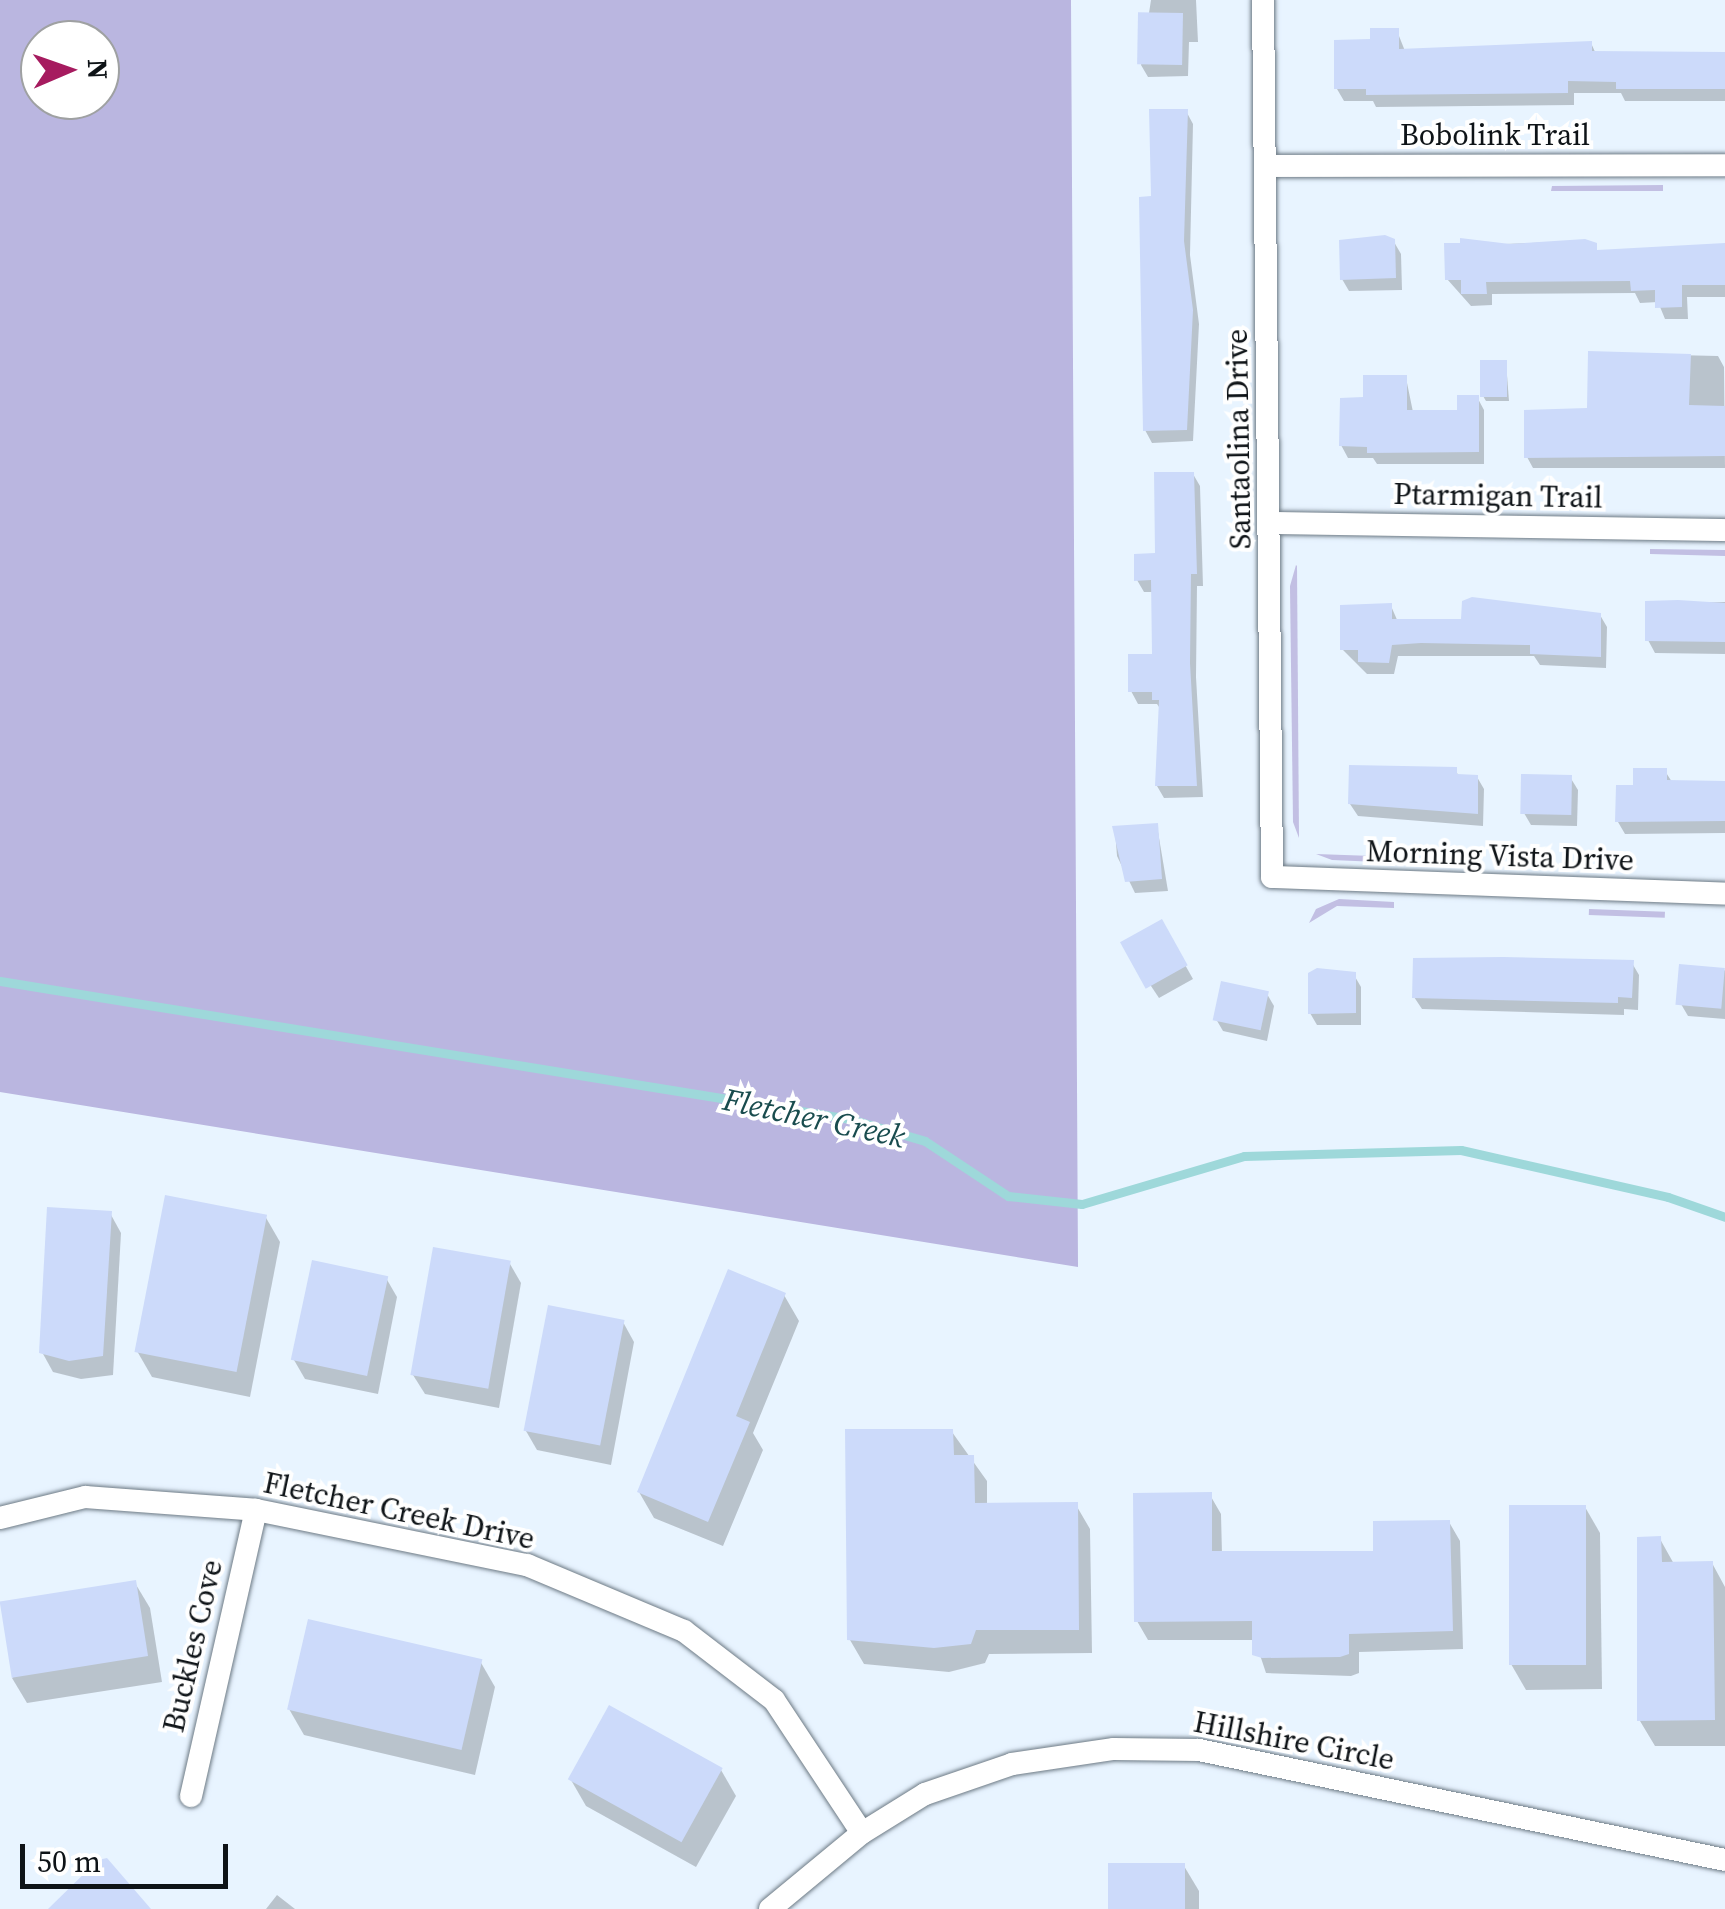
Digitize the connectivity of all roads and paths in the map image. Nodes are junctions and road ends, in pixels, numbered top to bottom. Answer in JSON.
{"nodes":[{"id":1,"x":1263,"y":0,"type":"edge"},
{"id":2,"x":1725,"y":165,"type":"edge"},
{"id":3,"x":1265,"y":166,"type":"junction"},
{"id":4,"x":1270,"y":523,"type":"junction"},
{"id":5,"x":1725,"y":530,"type":"edge"},
{"id":6,"x":1272,"y":878,"type":"joint"},
{"id":7,"x":1725,"y":894,"type":"edge"},
{"id":8,"x":256,"y":1510,"type":"junction"},
{"id":9,"x":0,"y":1518,"type":"edge"},
{"id":10,"x":191,"y":1796,"type":"dead end"},
{"id":11,"x":862,"y":1832,"type":"junction"},
{"id":12,"x":1725,"y":1860,"type":"edge"},
{"id":13,"x":770,"y":1909,"type":"edge"}],
"edges":[{"from":1,"to":3,"type":"street","name":"Santaolina Drive"},
{"from":2,"to":3,"type":"street","name":"Bobolink Trail"},
{"from":3,"to":4,"type":"street","name":"Santaolina Drive"},
{"from":4,"to":5,"type":"street","name":"Ptarmigan Trail"},
{"from":4,"to":6,"type":"street","name":"Santaolina Drive"},
{"from":6,"to":7,"type":"street","name":"Morning Vista Drive"},
{"from":8,"to":9,"type":"street","name":"Fletcher Creek Drive"},
{"from":8,"to":10,"type":"street","name":"Buckles Cove"},
{"from":8,"to":11,"type":"street","name":"Fletcher Creek Drive"},
{"from":11,"to":12,"type":"street","name":"Hillshire Circle"},
{"from":11,"to":13,"type":"street","name":"Hillshire Circle"}]}
